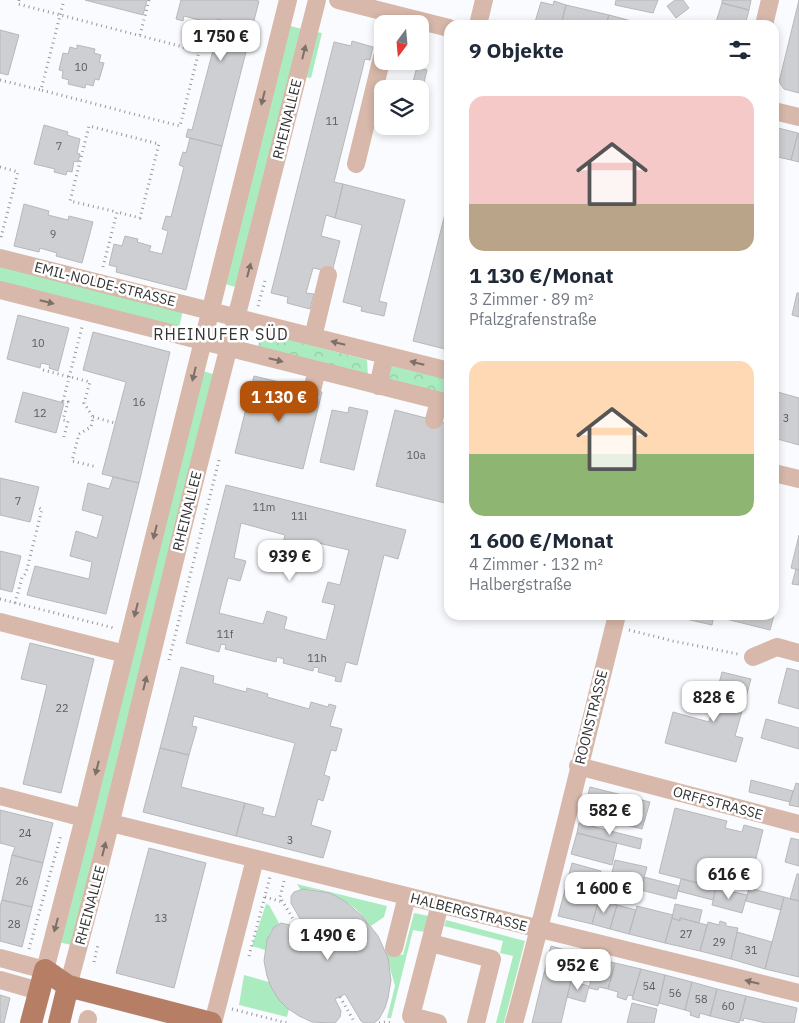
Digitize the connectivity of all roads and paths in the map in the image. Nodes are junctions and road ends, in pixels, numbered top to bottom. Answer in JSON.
{"nodes":[{"id":1,"x":19,"y":0,"type":"edge"},
{"id":2,"x":64,"y":0,"type":"edge"},
{"id":3,"x":150,"y":0,"type":"edge"},
{"id":4,"x":288,"y":0,"type":"edge"},
{"id":5,"x":317,"y":0,"type":"edge"},
{"id":6,"x":338,"y":0,"type":"edge"},
{"id":7,"x":484,"y":0,"type":"edge"},
{"id":8,"x":770,"y":0,"type":"edge"},
{"id":9,"x":60,"y":15,"type":"junction"},
{"id":10,"x":381,"y":15,"type":"edge"},
{"id":11,"x":479,"y":20,"type":"edge"},
{"id":12,"x":765,"y":20,"type":"edge"},
{"id":13,"x":429,"y":25,"type":"edge"},
{"id":14,"x":444,"y":27,"type":"edge"},
{"id":15,"x":140,"y":36,"type":"junction"},
{"id":16,"x":379,"y":70,"type":"edge"},
{"id":17,"x":0,"y":80,"type":"edge"},
{"id":18,"x":41,"y":90,"type":"junction"},
{"id":19,"x":779,"y":112,"type":"edge"},
{"id":20,"x":799,"y":117,"type":"edge"},
{"id":21,"x":356,"y":164,"type":"dead end"},
{"id":22,"x":0,"y":167,"type":"edge"},
{"id":23,"x":117,"y":212,"type":"junction"},
{"id":24,"x":0,"y":241,"type":"edge"},
{"id":25,"x":0,"y":258,"type":"edge"},
{"id":26,"x":328,"y":275,"type":"dead end"},
{"id":27,"x":265,"y":279,"type":"dead end"},
{"id":28,"x":100,"y":282,"type":"junction"},
{"id":29,"x":0,"y":290,"type":"edge"},
{"id":30,"x":210,"y":310,"type":"junction"},
{"id":31,"x":86,"y":312,"type":"junction"},
{"id":32,"x":237,"y":318,"type":"junction"},
{"id":33,"x":254,"y":322,"type":"junction"},
{"id":34,"x":313,"y":337,"type":"junction"},
{"id":35,"x":203,"y":341,"type":"junction"},
{"id":36,"x":229,"y":348,"type":"junction"},
{"id":37,"x":385,"y":355,"type":"junction"},
{"id":38,"x":43,"y":370,"type":"dead end"},
{"id":39,"x":317,"y":370,"type":"junction"},
{"id":40,"x":444,"y":370,"type":"edge"},
{"id":41,"x":69,"y":376,"type":"junction"},
{"id":42,"x":378,"y":386,"type":"junction"},
{"id":43,"x":312,"y":390,"type":"dead end"},
{"id":44,"x":444,"y":402,"type":"edge"},
{"id":45,"x":93,"y":417,"type":"junction"},
{"id":46,"x":434,"y":420,"type":"dead end"},
{"id":47,"x":115,"y":423,"type":"dead end"},
{"id":48,"x":64,"y":437,"type":"dead end"},
{"id":49,"x":221,"y":451,"type":"dead end"},
{"id":50,"x":97,"y":467,"type":"dead end"},
{"id":51,"x":779,"y":474,"type":"edge"},
{"id":52,"x":799,"y":479,"type":"edge"},
{"id":53,"x":36,"y":507,"type":"dead end"},
{"id":54,"x":0,"y":599,"type":"edge"},
{"id":55,"x":15,"y":603,"type":"junction"},
{"id":56,"x":616,"y":620,"type":"edge"},
{"id":57,"x":0,"y":622,"type":"edge"},
{"id":58,"x":114,"y":628,"type":"dead end"},
{"id":59,"x":640,"y":633,"type":"dead end"},
{"id":60,"x":799,"y":653,"type":"edge"},
{"id":61,"x":125,"y":654,"type":"junction"},
{"id":62,"x":753,"y":657,"type":"joint"},
{"id":63,"x":169,"y":663,"type":"dead end"},
{"id":64,"x":578,"y":766,"type":"junction"},
{"id":65,"x":0,"y":796,"type":"edge"},
{"id":66,"x":84,"y":818,"type":"junction"},
{"id":67,"x":111,"y":822,"type":"junction"},
{"id":68,"x":799,"y":824,"type":"edge"},
{"id":69,"x":255,"y":859,"type":"junction"},
{"id":70,"x":281,"y":865,"type":"junction"},
{"id":71,"x":407,"y":896,"type":"junction"},
{"id":72,"x":265,"y":897,"type":"junction"},
{"id":73,"x":283,"y":902,"type":"junction"},
{"id":74,"x":440,"y":904,"type":"junction"},
{"id":75,"x":539,"y":930,"type":"junction"},
{"id":76,"x":302,"y":934,"type":"dead end"},
{"id":77,"x":99,"y":942,"type":"dead end"},
{"id":78,"x":430,"y":943,"type":"junction"},
{"id":79,"x":394,"y":948,"type":"dead end"},
{"id":80,"x":0,"y":958,"type":"edge"},
{"id":81,"x":94,"y":962,"type":"dead end"},
{"id":82,"x":247,"y":966,"type":"dead end"},
{"id":83,"x":0,"y":980,"type":"edge"},
{"id":84,"x":42,"y":981,"type":"junction"},
{"id":85,"x":68,"y":986,"type":"junction"},
{"id":86,"x":799,"y":994,"type":"edge"},
{"id":87,"x":340,"y":997,"type":"dead end"},
{"id":88,"x":237,"y":1001,"type":"dead end"},
{"id":89,"x":235,"y":1010,"type":"dead end"},
{"id":90,"x":205,"y":1022,"type":"edge"},
{"id":91,"x":31,"y":1023,"type":"edge"},
{"id":92,"x":59,"y":1023,"type":"edge"},
{"id":93,"x":355,"y":1023,"type":"edge"},
{"id":94,"x":379,"y":1023,"type":"edge"},
{"id":95,"x":391,"y":1023,"type":"edge"},
{"id":96,"x":438,"y":1023,"type":"edge"},
{"id":97,"x":476,"y":1023,"type":"edge"},
{"id":98,"x":514,"y":1023,"type":"edge"}],
"edges":[{"from":1,"to":9,"type":"path"},
{"from":2,"to":9,"type":"path"},
{"from":3,"to":15,"type":"path"},
{"from":4,"to":30,"type":"street","name":"RHEINALLEE","one_way":true},
{"from":32,"to":5,"type":"street","name":"RHEINALLEE","one_way":true},
{"from":6,"to":10,"type":"street"},
{"from":7,"to":11,"type":"street"},
{"from":8,"to":12,"type":"street"},
{"from":9,"to":15,"type":"path"},
{"from":9,"to":18,"type":"path"},
{"from":13,"to":14,"type":"street"},
{"from":15,"to":18,"type":"path"},
{"from":16,"to":21,"type":"street"},
{"from":17,"to":18,"type":"path"},
{"from":19,"to":20,"type":"street"},
{"from":22,"to":24,"type":"path"},
{"from":23,"to":23,"type":"path"},
{"from":23,"to":28,"type":"path"},
{"from":25,"to":28,"type":"street","name":"EMIL-NOLDE-STRASSE"},
{"from":26,"to":34,"type":"street"},
{"from":27,"to":33,"type":"path"},
{"from":28,"to":30,"type":"street","name":"EMIL-NOLDE-STRASSE"},
{"from":29,"to":31,"type":"street","one_way":true},
{"from":30,"to":32,"type":"street","name":"EMIL-NOLDE-STRASSE"},
{"from":30,"to":35,"type":"street","name":"RHEINALLEE"},
{"from":31,"to":35,"type":"street"},
{"from":31,"to":41,"type":"path"},
{"from":32,"to":33,"type":"street","name":"EMIL-NOLDE-STRASSE"},
{"from":32,"to":36,"type":"street","name":"RHEINALLEE"},
{"from":33,"to":34,"type":"street","name":"EMIL-NOLDE-STRASSE"},
{"from":37,"to":34,"type":"street","name":"EMIL-NOLDE-STRASSE","one_way":true},
{"from":35,"to":36,"type":"street"},
{"from":35,"to":61,"type":"street","name":"RHEINALLEE","one_way":true},
{"from":36,"to":39,"type":"street","one_way":true},
{"from":67,"to":36,"type":"street","name":"RHEINALLEE","one_way":true},
{"from":40,"to":37,"type":"street","name":"EMIL-NOLDE-STRASSE","one_way":true},
{"from":37,"to":42,"type":"street"},
{"from":38,"to":41,"type":"path"},
{"from":39,"to":42,"type":"street"},
{"from":39,"to":43,"type":"street"},
{"from":41,"to":45,"type":"path"},
{"from":41,"to":48,"type":"path"},
{"from":42,"to":44,"type":"street"},
{"from":44,"to":46,"type":"street"},
{"from":45,"to":47,"type":"path"},
{"from":45,"to":50,"type":"path"},
{"from":49,"to":63,"type":"path"},
{"from":51,"to":52,"type":"street"},
{"from":53,"to":55,"type":"path"},
{"from":54,"to":55,"type":"path"},
{"from":55,"to":58,"type":"path"},
{"from":56,"to":64,"type":"street","name":"ROONSTRASSE"},
{"from":57,"to":61,"type":"street"},
{"from":59,"to":62,"type":"path"},
{"from":60,"to":62,"type":"street"},
{"from":61,"to":66,"type":"street","name":"RHEINALLEE","one_way":true},
{"from":64,"to":68,"type":"street","name":"ORFFSTRASSE"},
{"from":64,"to":75,"type":"street","name":"ROONSTRASSE"},
{"from":65,"to":66,"type":"street"},
{"from":66,"to":84,"type":"street","name":"RHEINALLEE","one_way":true},
{"from":67,"to":69,"type":"street","name":"HALBERGSTRASSE"},
{"from":85,"to":67,"type":"street","name":"RHEINALLEE","one_way":true},
{"from":69,"to":70,"type":"street","name":"HALBERGSTRASSE"},
{"from":69,"to":90,"type":"street"},
{"from":70,"to":71,"type":"street","name":"HALBERGSTRASSE"},
{"from":70,"to":72,"type":"path"},
{"from":70,"to":73,"type":"path"},
{"from":71,"to":74,"type":"street","name":"HALBERGSTRASSE"},
{"from":71,"to":79,"type":"street"},
{"from":72,"to":73,"type":"path"},
{"from":72,"to":82,"type":"path"},
{"from":73,"to":76,"type":"path"},
{"from":74,"to":75,"type":"street","name":"HALBERGSTRASSE"},
{"from":74,"to":78,"type":"street"},
{"from":86,"to":75,"type":"street","name":"HALBERGSTRASSE","one_way":true},
{"from":75,"to":98,"type":"street","name":"ROONSTRASSE"},
{"from":77,"to":81,"type":"path"},
{"from":78,"to":96,"type":"street"},
{"from":78,"to":97,"type":"street"},
{"from":80,"to":84,"type":"street"},
{"from":83,"to":84,"type":"street"},
{"from":84,"to":85,"type":"main road"},
{"from":84,"to":91,"type":"main road","name":"RHEINALLEE"},
{"from":85,"to":90,"type":"main road"},
{"from":85,"to":92,"type":"main road","name":"RHEINALLEE"},
{"from":87,"to":93,"type":"path"},
{"from":88,"to":89,"type":"path"},
{"from":94,"to":95,"type":"path"}]}
